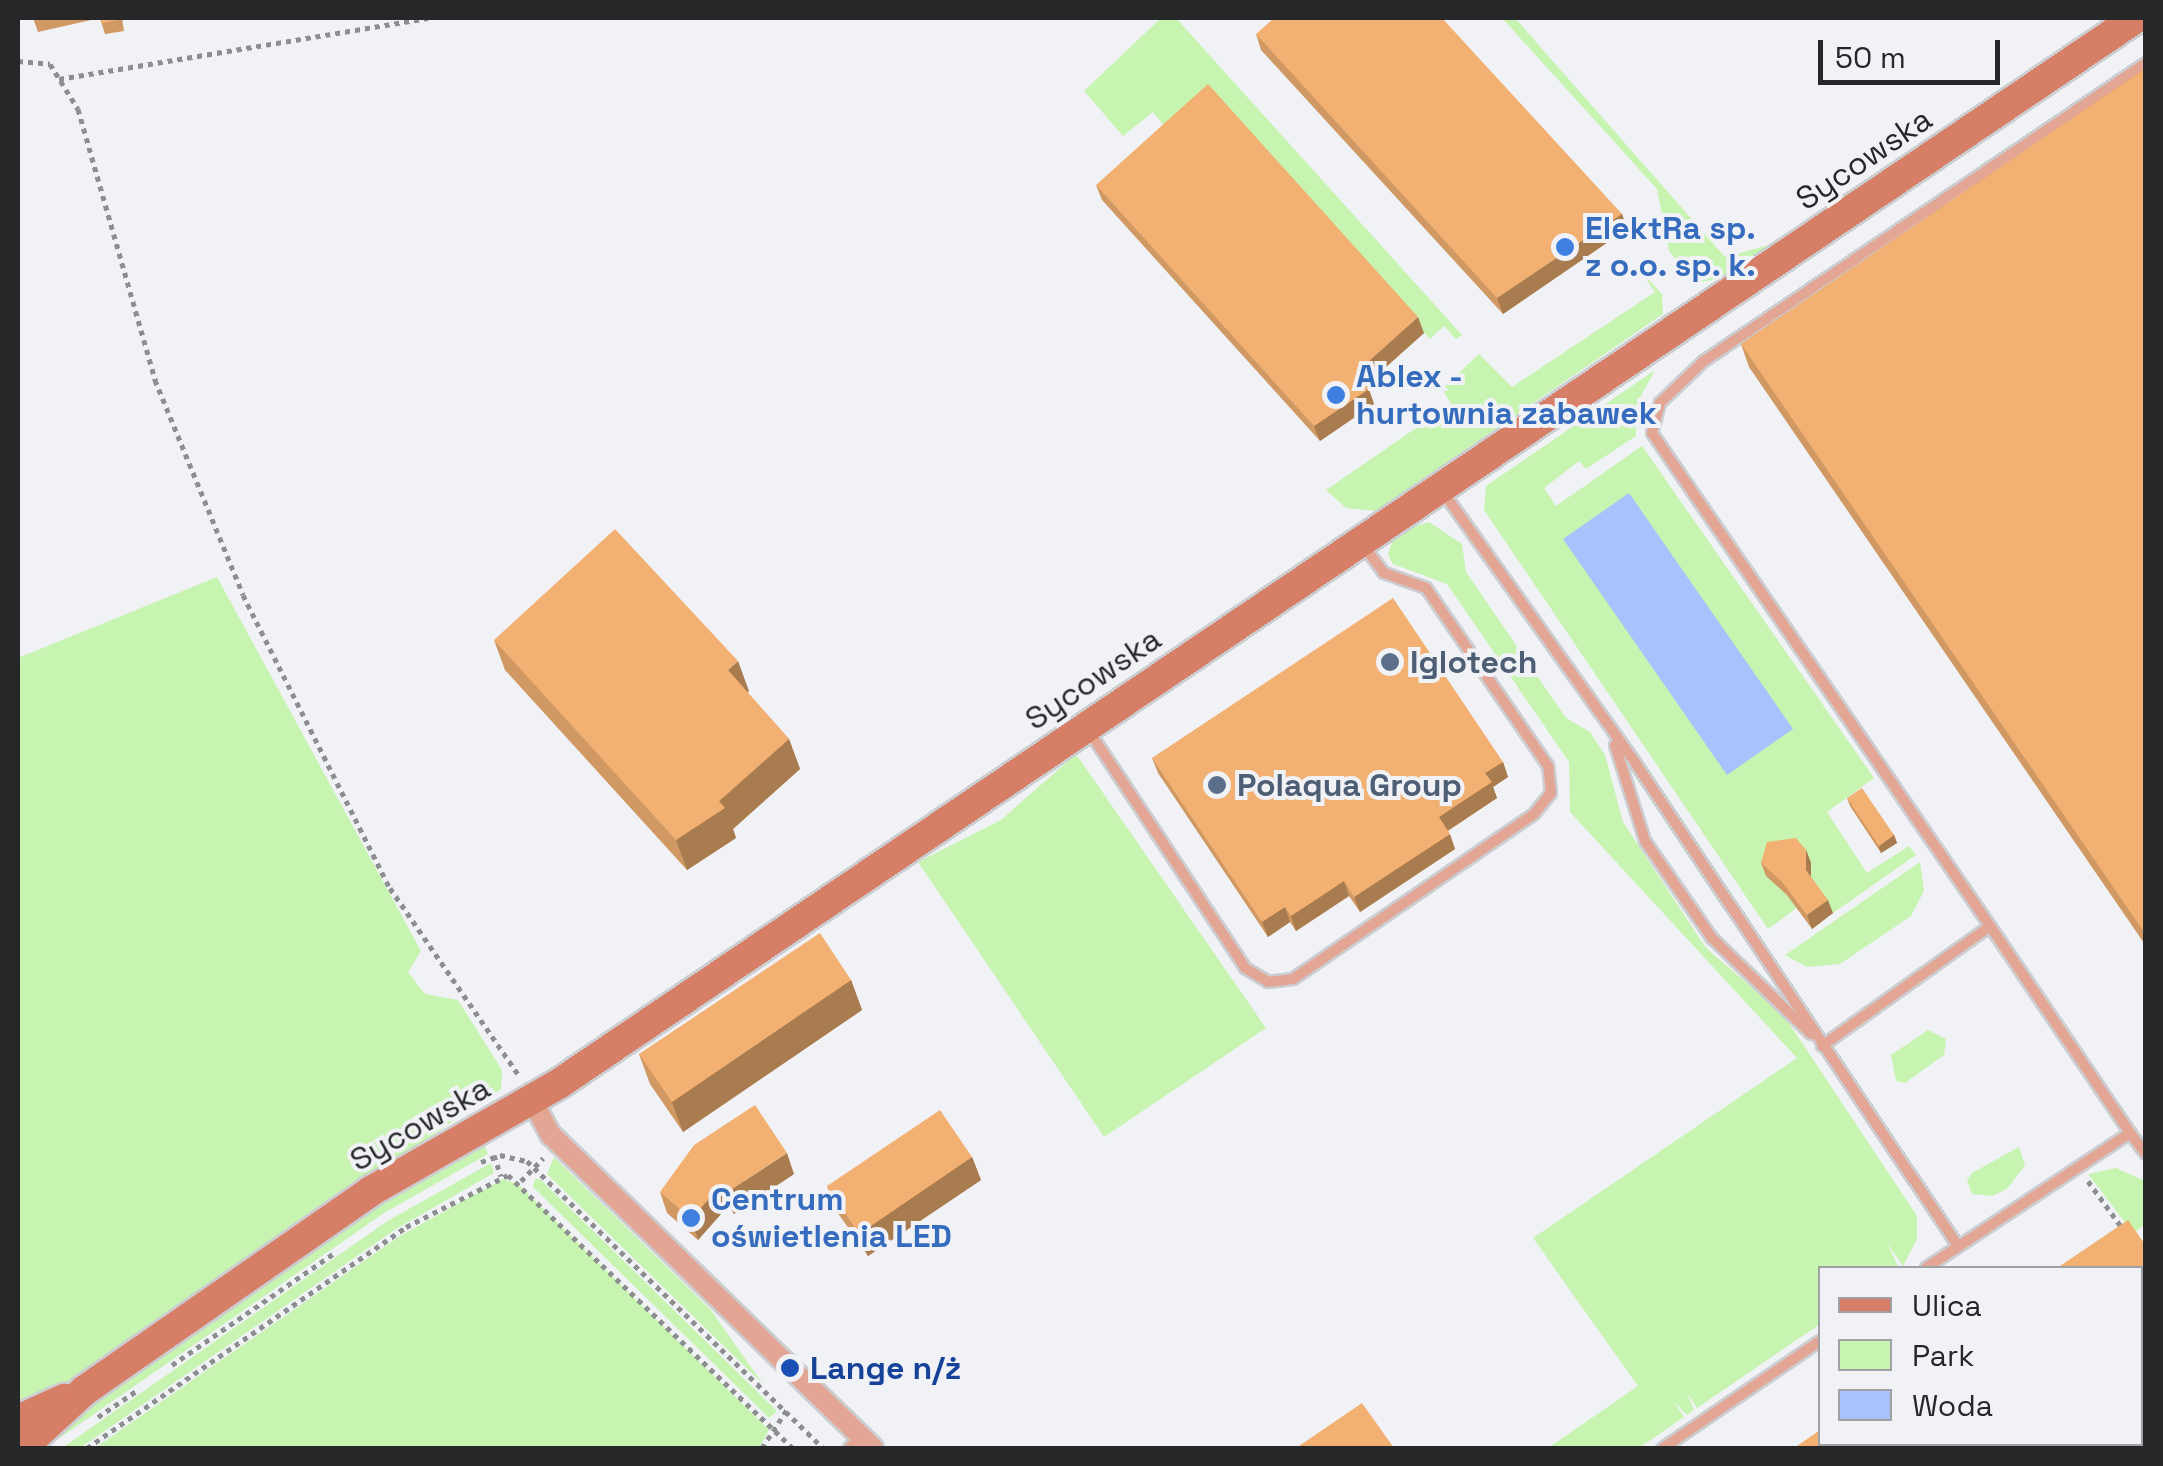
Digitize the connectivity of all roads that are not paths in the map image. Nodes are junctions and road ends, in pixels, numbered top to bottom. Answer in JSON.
{"nodes":[{"id":1,"x":2136,"y":18,"type":"edge"},
{"id":2,"x":2146,"y":63,"type":"edge"},
{"id":3,"x":1440,"y":487,"type":"junction"},
{"id":4,"x":1360,"y":541,"type":"junction"},
{"id":5,"x":1086,"y":726,"type":"junction"},
{"id":6,"x":1615,"y":743,"type":"junction"},
{"id":7,"x":1990,"y":926,"type":"junction"},
{"id":8,"x":1822,"y":1046,"type":"junction"},
{"id":9,"x":532,"y":1100,"type":"junction"},
{"id":10,"x":2130,"y":1134,"type":"junction"},
{"id":11,"x":2146,"y":1154,"type":"edge"},
{"id":12,"x":1958,"y":1246,"type":"junction"},
{"id":13,"x":1929,"y":1266,"type":"edge"},
{"id":14,"x":1818,"y":1341,"type":"edge"},
{"id":15,"x":85,"y":1390,"type":"junction"},
{"id":16,"x":18,"y":1420,"type":"edge"},
{"id":17,"x":861,"y":1445,"type":"edge"},
{"id":18,"x":22,"y":1448,"type":"edge"},
{"id":19,"x":1663,"y":1448,"type":"edge"}],
"edges":[{"from":1,"to":3,"type":"street","name":"Sycowska"},
{"from":2,"to":7,"type":"lane"},
{"from":3,"to":4,"type":"street","name":"Sycowska"},
{"from":3,"to":6,"type":"lane"},
{"from":4,"to":5,"type":"street","name":"Sycowska"},
{"from":4,"to":5,"type":"lane"},
{"from":5,"to":9,"type":"street","name":"Sycowska"},
{"from":6,"to":8,"type":"lane"},
{"from":6,"to":8,"type":"lane"},
{"from":7,"to":8,"type":"lane"},
{"from":7,"to":10,"type":"lane"},
{"from":8,"to":12,"type":"lane"},
{"from":9,"to":15,"type":"street","name":"Sycowska"},
{"from":9,"to":17,"type":"street"},
{"from":10,"to":11,"type":"lane"},
{"from":10,"to":12,"type":"lane"},
{"from":12,"to":13,"type":"lane"},
{"from":14,"to":19,"type":"lane"},
{"from":15,"to":16,"type":"street","name":"Sycowska"},
{"from":15,"to":18,"type":"street","name":"Sycowska"}]}
